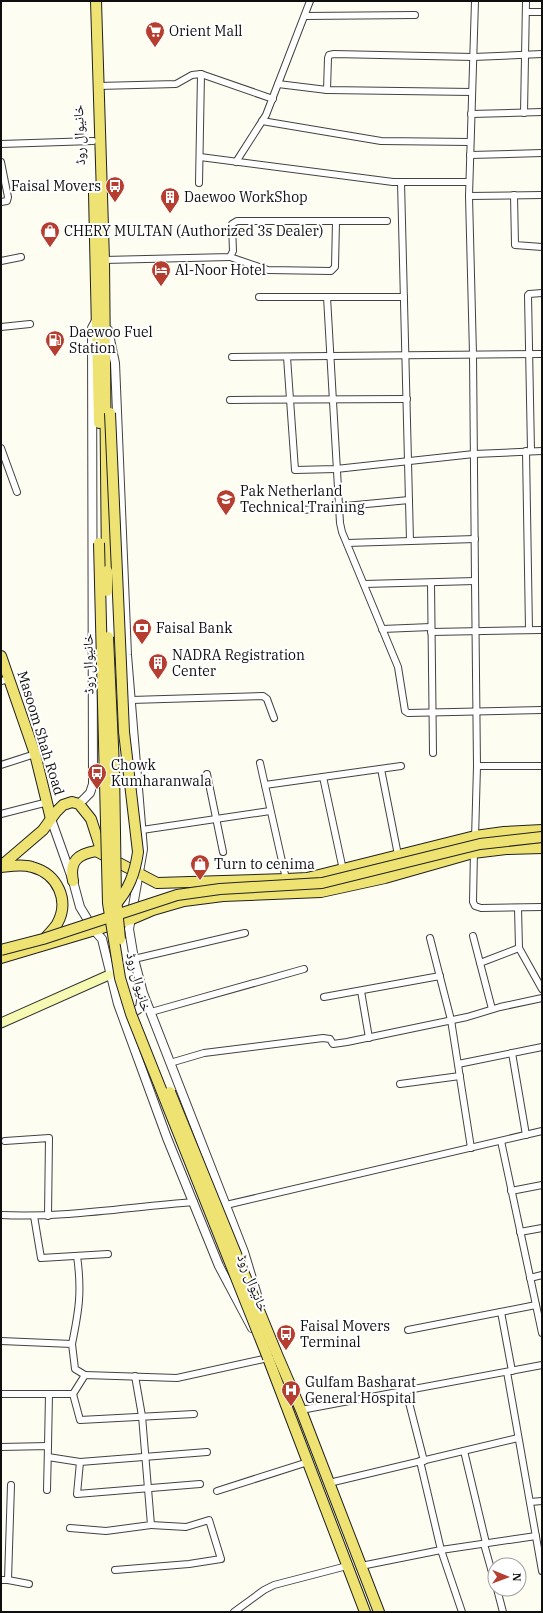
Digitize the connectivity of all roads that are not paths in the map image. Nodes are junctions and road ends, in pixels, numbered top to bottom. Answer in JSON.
{"nodes":[{"id":1,"x":89,"y":1,"type":"edge"},
{"id":2,"x":96,"y":1,"type":"edge"},
{"id":3,"x":310,"y":1,"type":"edge"},
{"id":4,"x":475,"y":1,"type":"edge"},
{"id":5,"x":526,"y":1,"type":"edge"},
{"id":6,"x":526,"y":12,"type":"junction"},
{"id":7,"x":542,"y":12,"type":"edge"},
{"id":8,"x":415,"y":15,"type":"dead end"},
{"id":9,"x":305,"y":16,"type":"junction"},
{"id":10,"x":542,"y":54,"type":"edge"},
{"id":11,"x":525,"y":55,"type":"junction"},
{"id":12,"x":473,"y":57,"type":"junction"},
{"id":13,"x":201,"y":74,"type":"junction"},
{"id":14,"x":278,"y":84,"type":"junction"},
{"id":15,"x":98,"y":86,"type":"junction"},
{"id":16,"x":328,"y":90,"type":"junction"},
{"id":17,"x":472,"y":92,"type":"junction"},
{"id":18,"x":272,"y":99,"type":"junction"},
{"id":19,"x":542,"y":112,"type":"edge"},
{"id":20,"x":524,"y":113,"type":"junction"},
{"id":21,"x":471,"y":114,"type":"junction"},
{"id":22,"x":262,"y":121,"type":"junction"},
{"id":23,"x":93,"y":142,"type":"junction"},
{"id":24,"x":470,"y":142,"type":"junction"},
{"id":25,"x":1,"y":144,"type":"edge"},
{"id":26,"x":542,"y":153,"type":"edge"},
{"id":27,"x":470,"y":154,"type":"junction"},
{"id":28,"x":200,"y":157,"type":"junction"},
{"id":29,"x":1,"y":162,"type":"edge"},
{"id":30,"x":236,"y":162,"type":"junction"},
{"id":31,"x":401,"y":182,"type":"junction"},
{"id":32,"x":469,"y":182,"type":"junction"},
{"id":33,"x":199,"y":183,"type":"dead end"},
{"id":34,"x":514,"y":195,"type":"junction"},
{"id":35,"x":542,"y":195,"type":"edge"},
{"id":36,"x":468,"y":196,"type":"junction"},
{"id":37,"x":1,"y":202,"type":"edge"},
{"id":38,"x":336,"y":221,"type":"junction"},
{"id":39,"x":387,"y":221,"type":"dead end"},
{"id":40,"x":542,"y":247,"type":"edge"},
{"id":41,"x":21,"y":257,"type":"dead end"},
{"id":42,"x":230,"y":257,"type":"junction"},
{"id":43,"x":104,"y":260,"type":"junction"},
{"id":44,"x":1,"y":261,"type":"edge"},
{"id":45,"x":542,"y":293,"type":"edge"},
{"id":46,"x":259,"y":297,"type":"dead end"},
{"id":47,"x":328,"y":297,"type":"junction"},
{"id":48,"x":404,"y":297,"type":"junction"},
{"id":49,"x":101,"y":317,"type":"junction"},
{"id":50,"x":30,"y":324,"type":"dead end"},
{"id":51,"x":1,"y":328,"type":"edge"},
{"id":52,"x":473,"y":354,"type":"junction"},
{"id":53,"x":529,"y":354,"type":"junction"},
{"id":54,"x":542,"y":354,"type":"edge"},
{"id":55,"x":105,"y":355,"type":"junction"},
{"id":56,"x":405,"y":355,"type":"junction"},
{"id":57,"x":331,"y":356,"type":"junction"},
{"id":58,"x":287,"y":357,"type":"junction"},
{"id":59,"x":232,"y":358,"type":"dead end"},
{"id":60,"x":333,"y":399,"type":"junction"},
{"id":61,"x":407,"y":399,"type":"junction"},
{"id":62,"x":230,"y":400,"type":"dead end"},
{"id":63,"x":290,"y":400,"type":"junction"},
{"id":64,"x":1,"y":448,"type":"edge"},
{"id":65,"x":528,"y":451,"type":"junction"},
{"id":66,"x":542,"y":451,"type":"edge"},
{"id":67,"x":474,"y":454,"type":"junction"},
{"id":68,"x":408,"y":461,"type":"junction"},
{"id":69,"x":336,"y":468,"type":"junction"},
{"id":70,"x":17,"y":492,"type":"dead end"},
{"id":71,"x":409,"y":500,"type":"junction"},
{"id":72,"x":339,"y":507,"type":"junction"},
{"id":73,"x":303,"y":510,"type":"dead end"},
{"id":74,"x":475,"y":539,"type":"junction"},
{"id":75,"x":410,"y":541,"type":"junction"},
{"id":76,"x":347,"y":543,"type":"junction"},
{"id":77,"x":431,"y":582,"type":"junction"},
{"id":78,"x":475,"y":582,"type":"junction"},
{"id":79,"x":364,"y":584,"type":"junction"},
{"id":80,"x":382,"y":629,"type":"junction"},
{"id":81,"x":431,"y":629,"type":"junction"},
{"id":82,"x":529,"y":630,"type":"junction"},
{"id":83,"x":542,"y":630,"type":"edge"},
{"id":84,"x":475,"y":631,"type":"junction"},
{"id":85,"x":1,"y":656,"type":"edge"},
{"id":86,"x":5,"y":680,"type":"edge"},
{"id":87,"x":131,"y":700,"type":"junction"},
{"id":88,"x":542,"y":710,"type":"edge"},
{"id":89,"x":476,"y":711,"type":"junction"},
{"id":90,"x":432,"y":712,"type":"junction"},
{"id":91,"x":274,"y":718,"type":"dead end"},
{"id":92,"x":433,"y":753,"type":"dead end"},
{"id":93,"x":35,"y":754,"type":"junction"},
{"id":94,"x":260,"y":763,"type":"dead end"},
{"id":95,"x":1,"y":765,"type":"edge"},
{"id":96,"x":401,"y":766,"type":"dead end"},
{"id":97,"x":477,"y":766,"type":"junction"},
{"id":98,"x":542,"y":766,"type":"edge"},
{"id":99,"x":380,"y":769,"type":"junction"},
{"id":100,"x":207,"y":774,"type":"dead end"},
{"id":101,"x":323,"y":777,"type":"junction"},
{"id":102,"x":265,"y":786,"type":"junction"},
{"id":103,"x":48,"y":802,"type":"junction"},
{"id":104,"x":79,"y":804,"type":"junction"},
{"id":105,"x":270,"y":811,"type":"junction"},
{"id":106,"x":1,"y":814,"type":"edge"},
{"id":107,"x":216,"y":817,"type":"junction"},
{"id":108,"x":51,"y":820,"type":"junction"},
{"id":109,"x":142,"y":830,"type":"junction"},
{"id":110,"x":542,"y":830,"type":"edge"},
{"id":111,"x":475,"y":836,"type":"junction"},
{"id":112,"x":542,"y":837,"type":"edge"},
{"id":113,"x":542,"y":848,"type":"edge"},
{"id":114,"x":223,"y":852,"type":"dead end"},
{"id":115,"x":102,"y":853,"type":"junction"},
{"id":116,"x":473,"y":853,"type":"junction"},
{"id":117,"x":398,"y":855,"type":"junction"},
{"id":118,"x":1,"y":866,"type":"edge"},
{"id":119,"x":343,"y":870,"type":"junction"},
{"id":120,"x":140,"y":874,"type":"junction"},
{"id":121,"x":286,"y":880,"type":"junction"},
{"id":122,"x":73,"y":881,"type":"junction"},
{"id":123,"x":542,"y":907,"type":"edge"},
{"id":124,"x":518,"y":908,"type":"junction"},
{"id":125,"x":132,"y":919,"type":"junction"},
{"id":126,"x":79,"y":928,"type":"junction"},
{"id":127,"x":94,"y":930,"type":"junction"},
{"id":128,"x":245,"y":933,"type":"dead end"},
{"id":129,"x":473,"y":936,"type":"dead end"},
{"id":130,"x":430,"y":938,"type":"dead end"},
{"id":131,"x":38,"y":946,"type":"junction"},
{"id":132,"x":519,"y":948,"type":"junction"},
{"id":133,"x":1,"y":950,"type":"edge"},
{"id":134,"x":1,"y":958,"type":"edge"},
{"id":135,"x":134,"y":960,"type":"junction"},
{"id":136,"x":480,"y":962,"type":"junction"},
{"id":137,"x":304,"y":969,"type":"dead end"},
{"id":138,"x":109,"y":975,"type":"junction"},
{"id":139,"x":440,"y":976,"type":"junction"},
{"id":140,"x":542,"y":989,"type":"edge"},
{"id":141,"x":142,"y":990,"type":"junction"},
{"id":142,"x":361,"y":991,"type":"junction"},
{"id":143,"x":116,"y":996,"type":"junction"},
{"id":144,"x":324,"y":997,"type":"dead end"},
{"id":145,"x":542,"y":998,"type":"edge"},
{"id":146,"x":492,"y":1009,"type":"junction"},
{"id":147,"x":151,"y":1012,"type":"junction"},
{"id":148,"x":451,"y":1020,"type":"junction"},
{"id":149,"x":1,"y":1023,"type":"edge"},
{"id":150,"x":370,"y":1038,"type":"junction"},
{"id":151,"x":542,"y":1047,"type":"edge"},
{"id":152,"x":512,"y":1053,"type":"junction"},
{"id":153,"x":170,"y":1063,"type":"junction"},
{"id":154,"x":458,"y":1064,"type":"junction"},
{"id":155,"x":460,"y":1076,"type":"junction"},
{"id":156,"x":400,"y":1084,"type":"dead end"},
{"id":157,"x":542,"y":1131,"type":"edge"},
{"id":158,"x":526,"y":1135,"type":"junction"},
{"id":159,"x":5,"y":1141,"type":"dead end"},
{"id":160,"x":501,"y":1141,"type":"junction"},
{"id":161,"x":471,"y":1148,"type":"junction"},
{"id":162,"x":542,"y":1185,"type":"edge"},
{"id":163,"x":511,"y":1191,"type":"junction"},
{"id":164,"x":194,"y":1202,"type":"junction"},
{"id":165,"x":226,"y":1205,"type":"junction"},
{"id":166,"x":1,"y":1214,"type":"edge"},
{"id":167,"x":34,"y":1216,"type":"junction"},
{"id":168,"x":48,"y":1216,"type":"junction"},
{"id":169,"x":542,"y":1228,"type":"edge"},
{"id":170,"x":520,"y":1232,"type":"junction"},
{"id":171,"x":108,"y":1254,"type":"dead end"},
{"id":172,"x":77,"y":1256,"type":"junction"},
{"id":173,"x":542,"y":1275,"type":"edge"},
{"id":174,"x":530,"y":1278,"type":"junction"},
{"id":175,"x":536,"y":1305,"type":"junction"},
{"id":176,"x":501,"y":1312,"type":"junction"},
{"id":177,"x":541,"y":1322,"type":"edge"},
{"id":178,"x":408,"y":1330,"type":"dead end"},
{"id":179,"x":542,"y":1333,"type":"edge"},
{"id":180,"x":1,"y":1341,"type":"edge"},
{"id":181,"x":72,"y":1344,"type":"junction"},
{"id":182,"x":272,"y":1355,"type":"junction"},
{"id":183,"x":542,"y":1365,"type":"edge"},
{"id":184,"x":510,"y":1371,"type":"junction"},
{"id":185,"x":85,"y":1375,"type":"junction"},
{"id":186,"x":135,"y":1376,"type":"junction"},
{"id":187,"x":406,"y":1390,"type":"junction"},
{"id":188,"x":1,"y":1394,"type":"edge"},
{"id":189,"x":49,"y":1394,"type":"junction"},
{"id":190,"x":73,"y":1394,"type":"junction"},
{"id":191,"x":301,"y":1410,"type":"junction"},
{"id":192,"x":194,"y":1414,"type":"dead end"},
{"id":193,"x":142,"y":1416,"type":"junction"},
{"id":194,"x":518,"y":1438,"type":"junction"},
{"id":195,"x":48,"y":1446,"type":"junction"},
{"id":196,"x":1,"y":1447,"type":"edge"},
{"id":197,"x":464,"y":1451,"type":"junction"},
{"id":198,"x":207,"y":1452,"type":"dead end"},
{"id":199,"x":48,"y":1457,"type":"junction"},
{"id":200,"x":145,"y":1457,"type":"junction"},
{"id":201,"x":422,"y":1461,"type":"junction"},
{"id":202,"x":80,"y":1462,"type":"junction"},
{"id":203,"x":308,"y":1462,"type":"junction"},
{"id":204,"x":329,"y":1483,"type":"junction"},
{"id":205,"x":200,"y":1484,"type":"dead end"},
{"id":206,"x":11,"y":1485,"type":"dead end"},
{"id":207,"x":148,"y":1488,"type":"junction"},
{"id":208,"x":47,"y":1490,"type":"dead end"},
{"id":209,"x":217,"y":1491,"type":"dead end"},
{"id":210,"x":542,"y":1501,"type":"edge"},
{"id":211,"x":530,"y":1502,"type":"junction"},
{"id":212,"x":151,"y":1525,"type":"junction"},
{"id":213,"x":70,"y":1528,"type":"dead end"},
{"id":214,"x":536,"y":1536,"type":"junction"},
{"id":215,"x":485,"y":1543,"type":"junction"},
{"id":216,"x":441,"y":1550,"type":"junction"},
{"id":217,"x":489,"y":1557,"type":"edge"},
{"id":218,"x":347,"y":1566,"type":"junction"},
{"id":219,"x":361,"y":1566,"type":"junction"},
{"id":220,"x":115,"y":1570,"type":"dead end"},
{"id":221,"x":542,"y":1571,"type":"edge"},
{"id":222,"x":1,"y":1580,"type":"edge"},
{"id":223,"x":8,"y":1580,"type":"junction"},
{"id":224,"x":29,"y":1584,"type":"dead end"},
{"id":225,"x":499,"y":1597,"type":"edge"},
{"id":226,"x":234,"y":1612,"type":"edge"},
{"id":227,"x":365,"y":1612,"type":"edge"},
{"id":228,"x":379,"y":1612,"type":"edge"},
{"id":229,"x":462,"y":1612,"type":"edge"},
{"id":230,"x":503,"y":1612,"type":"edge"}],
"edges":[{"from":1,"to":23,"type":"main road","name":"خانیوال روڈ"},
{"from":2,"to":15,"type":"main road","name":"خانیوال روڈ"},
{"from":3,"to":9,"type":"street"},
{"from":4,"to":12,"type":"street"},
{"from":5,"to":6,"type":"street"},
{"from":6,"to":7,"type":"street"},
{"from":6,"to":11,"type":"street"},
{"from":8,"to":9,"type":"street"},
{"from":9,"to":14,"type":"street"},
{"from":10,"to":11,"type":"street"},
{"from":11,"to":12,"type":"street"},
{"from":11,"to":20,"type":"street"},
{"from":12,"to":16,"type":"street"},
{"from":12,"to":17,"type":"street"},
{"from":13,"to":15,"type":"street"},
{"from":13,"to":18,"type":"street"},
{"from":13,"to":28,"type":"street"},
{"from":14,"to":16,"type":"street"},
{"from":14,"to":18,"type":"street"},
{"from":15,"to":43,"type":"main road","name":"خانیوال روڈ"},
{"from":16,"to":17,"type":"street"},
{"from":17,"to":21,"type":"street"},
{"from":18,"to":22,"type":"street"},
{"from":19,"to":20,"type":"street"},
{"from":20,"to":21,"type":"street"},
{"from":21,"to":24,"type":"street"},
{"from":22,"to":24,"type":"street"},
{"from":22,"to":30,"type":"street"},
{"from":23,"to":25,"type":"street"},
{"from":23,"to":49,"type":"main road","name":"خانیوال روڈ"},
{"from":24,"to":27,"type":"street"},
{"from":26,"to":27,"type":"street"},
{"from":27,"to":32,"type":"street"},
{"from":28,"to":30,"type":"street"},
{"from":28,"to":33,"type":"street"},
{"from":29,"to":37,"type":"street"},
{"from":30,"to":31,"type":"street"},
{"from":31,"to":32,"type":"street"},
{"from":31,"to":48,"type":"street"},
{"from":32,"to":36,"type":"street"},
{"from":34,"to":35,"type":"street"},
{"from":34,"to":36,"type":"street"},
{"from":34,"to":40,"type":"street"},
{"from":36,"to":52,"type":"street"},
{"from":38,"to":39,"type":"street"},
{"from":38,"to":42,"type":"street"},
{"from":38,"to":42,"type":"street"},
{"from":41,"to":44,"type":"street"},
{"from":42,"to":43,"type":"street"},
{"from":43,"to":49,"type":"main road","name":"خانیوال روڈ"},
{"from":45,"to":53,"type":"street"},
{"from":46,"to":47,"type":"street"},
{"from":47,"to":48,"type":"street"},
{"from":47,"to":57,"type":"street"},
{"from":48,"to":56,"type":"street"},
{"from":49,"to":55,"type":"main road","name":"خانیوال روڈ"},
{"from":49,"to":87,"type":"street","name":"خانیوال روڈ"},
{"from":49,"to":104,"type":"street"},
{"from":49,"to":182,"type":"main road","name":"خانیوال روڈ","bridge":true},
{"from":50,"to":51,"type":"street"},
{"from":52,"to":53,"type":"street"},
{"from":52,"to":56,"type":"street"},
{"from":52,"to":67,"type":"street"},
{"from":53,"to":54,"type":"street"},
{"from":53,"to":65,"type":"street"},
{"from":55,"to":126,"type":"main road","bridge":true},
{"from":55,"to":182,"type":"main road","name":"خانیوال روڈ","bridge":true},
{"from":56,"to":57,"type":"street"},
{"from":56,"to":61,"type":"street"},
{"from":57,"to":58,"type":"street"},
{"from":57,"to":60,"type":"street"},
{"from":58,"to":59,"type":"street"},
{"from":58,"to":63,"type":"street"},
{"from":60,"to":61,"type":"street"},
{"from":60,"to":63,"type":"street"},
{"from":60,"to":69,"type":"street"},
{"from":61,"to":68,"type":"street"},
{"from":62,"to":63,"type":"street"},
{"from":63,"to":69,"type":"street"},
{"from":64,"to":70,"type":"street"},
{"from":65,"to":66,"type":"street"},
{"from":65,"to":67,"type":"street"},
{"from":65,"to":82,"type":"street"},
{"from":67,"to":68,"type":"street"},
{"from":67,"to":74,"type":"street"},
{"from":68,"to":69,"type":"street"},
{"from":68,"to":71,"type":"street"},
{"from":69,"to":72,"type":"street"},
{"from":71,"to":72,"type":"street"},
{"from":71,"to":75,"type":"street"},
{"from":72,"to":73,"type":"street"},
{"from":72,"to":76,"type":"street"},
{"from":74,"to":75,"type":"street"},
{"from":74,"to":78,"type":"street"},
{"from":75,"to":76,"type":"street"},
{"from":76,"to":79,"type":"street"},
{"from":77,"to":78,"type":"street"},
{"from":77,"to":79,"type":"street"},
{"from":77,"to":81,"type":"street"},
{"from":78,"to":84,"type":"street"},
{"from":79,"to":80,"type":"street"},
{"from":80,"to":81,"type":"street"},
{"from":80,"to":90,"type":"street"},
{"from":81,"to":84,"type":"street"},
{"from":81,"to":90,"type":"street"},
{"from":82,"to":83,"type":"street"},
{"from":82,"to":84,"type":"street"},
{"from":84,"to":89,"type":"street"},
{"from":85,"to":86,"type":"main road","name":"Masoom Shah Road"},
{"from":86,"to":93,"type":"main road","name":"Masoom Shah Road"},
{"from":87,"to":91,"type":"street"},
{"from":87,"to":109,"type":"street","name":"خانیوال روڈ"},
{"from":88,"to":89,"type":"street"},
{"from":89,"to":90,"type":"street"},
{"from":89,"to":97,"type":"street"},
{"from":90,"to":92,"type":"street"},
{"from":93,"to":95,"type":"street"},
{"from":93,"to":103,"type":"main road","name":"Masoom Shah Road"},
{"from":94,"to":102,"type":"street"},
{"from":96,"to":99,"type":"street"},
{"from":97,"to":98,"type":"street"},
{"from":97,"to":111,"type":"street"},
{"from":99,"to":101,"type":"street"},
{"from":99,"to":117,"type":"street"},
{"from":100,"to":107,"type":"street"},
{"from":101,"to":102,"type":"street"},
{"from":101,"to":119,"type":"street"},
{"from":102,"to":105,"type":"street"},
{"from":103,"to":106,"type":"street"},
{"from":103,"to":108,"type":"main road","name":"Masoom Shah Road"},
{"from":104,"to":108,"type":"main road"},
{"from":104,"to":115,"type":"main road"},
{"from":105,"to":107,"type":"street"},
{"from":105,"to":121,"type":"street"},
{"from":107,"to":109,"type":"street"},
{"from":107,"to":114,"type":"street"},
{"from":108,"to":118,"type":"main road"},
{"from":108,"to":122,"type":"street"},
{"from":109,"to":120,"type":"street","name":"خانیوال روڈ"},
{"from":110,"to":111,"type":"main road"},
{"from":111,"to":116,"type":"street"},
{"from":111,"to":117,"type":"main road"},
{"from":112,"to":126,"type":"main road","bridge":true},
{"from":113,"to":116,"type":"main road"},
{"from":115,"to":120,"type":"main road"},
{"from":115,"to":122,"type":"main road"},
{"from":116,"to":124,"type":"street"},
{"from":116,"to":125,"type":"main road"},
{"from":117,"to":119,"type":"main road"},
{"from":118,"to":131,"type":"main road"},
{"from":119,"to":121,"type":"main road"},
{"from":120,"to":121,"type":"main road"},
{"from":120,"to":125,"type":"street","name":"خانیوال روڈ"},
{"from":122,"to":127,"type":"street"},
{"from":123,"to":124,"type":"street"},
{"from":124,"to":132,"type":"street"},
{"from":125,"to":127,"type":"main road"},
{"from":125,"to":135,"type":"street","name":"خانیوال روڈ"},
{"from":126,"to":133,"type":"main road","bridge":true},
{"from":127,"to":131,"type":"main road"},
{"from":127,"to":138,"type":"street"},
{"from":128,"to":135,"type":"street"},
{"from":129,"to":136,"type":"street"},
{"from":130,"to":139,"type":"street"},
{"from":131,"to":134,"type":"main road"},
{"from":132,"to":136,"type":"street"},
{"from":132,"to":140,"type":"street"},
{"from":135,"to":141,"type":"street","name":"خانیوال روڈ"},
{"from":136,"to":146,"type":"street"},
{"from":137,"to":147,"type":"street"},
{"from":138,"to":143,"type":"street"},
{"from":138,"to":149,"type":"main road"},
{"from":139,"to":142,"type":"street"},
{"from":139,"to":148,"type":"street"},
{"from":141,"to":143,"type":"street"},
{"from":141,"to":147,"type":"street","name":"خانیوال روڈ"},
{"from":142,"to":144,"type":"street"},
{"from":142,"to":150,"type":"street"},
{"from":143,"to":164,"type":"street"},
{"from":145,"to":146,"type":"street"},
{"from":146,"to":148,"type":"street"},
{"from":147,"to":153,"type":"street","name":"خانیوال روڈ"},
{"from":148,"to":150,"type":"street"},
{"from":148,"to":154,"type":"street"},
{"from":150,"to":153,"type":"street"},
{"from":151,"to":152,"type":"street"},
{"from":152,"to":154,"type":"street"},
{"from":152,"to":158,"type":"street"},
{"from":153,"to":165,"type":"street","name":"خانیوال روڈ"},
{"from":154,"to":155,"type":"street"},
{"from":155,"to":156,"type":"street"},
{"from":155,"to":161,"type":"street"},
{"from":157,"to":158,"type":"street"},
{"from":158,"to":160,"type":"street"},
{"from":159,"to":168,"type":"street"},
{"from":160,"to":161,"type":"street"},
{"from":160,"to":163,"type":"street"},
{"from":161,"to":165,"type":"street"},
{"from":162,"to":163,"type":"street"},
{"from":163,"to":170,"type":"street"},
{"from":164,"to":168,"type":"street"},
{"from":164,"to":182,"type":"street"},
{"from":165,"to":182,"type":"street","name":"خانیوال روڈ"},
{"from":166,"to":167,"type":"street"},
{"from":167,"to":168,"type":"street"},
{"from":167,"to":172,"type":"street"},
{"from":169,"to":170,"type":"street"},
{"from":170,"to":174,"type":"street"},
{"from":171,"to":172,"type":"street"},
{"from":172,"to":181,"type":"street"},
{"from":173,"to":174,"type":"street"},
{"from":174,"to":175,"type":"street"},
{"from":175,"to":176,"type":"street"},
{"from":175,"to":177,"type":"street"},
{"from":176,"to":178,"type":"street"},
{"from":176,"to":184,"type":"street"},
{"from":177,"to":179,"type":"street"},
{"from":180,"to":181,"type":"street"},
{"from":181,"to":185,"type":"street"},
{"from":182,"to":186,"type":"street"},
{"from":182,"to":191,"type":"main road","name":"خانیوال روڈ"},
{"from":182,"to":203,"type":"main road","name":"خانیوال روڈ"},
{"from":183,"to":184,"type":"street"},
{"from":184,"to":187,"type":"street"},
{"from":184,"to":194,"type":"street"},
{"from":185,"to":186,"type":"street"},
{"from":185,"to":190,"type":"street"},
{"from":186,"to":193,"type":"street"},
{"from":187,"to":191,"type":"street"},
{"from":187,"to":201,"type":"street"},
{"from":188,"to":189,"type":"street"},
{"from":189,"to":190,"type":"street"},
{"from":189,"to":195,"type":"street"},
{"from":190,"to":193,"type":"street"},
{"from":191,"to":204,"type":"main road","name":"خانیوال روڈ"},
{"from":192,"to":193,"type":"street"},
{"from":193,"to":200,"type":"street"},
{"from":194,"to":197,"type":"street"},
{"from":194,"to":211,"type":"street"},
{"from":195,"to":196,"type":"street"},
{"from":195,"to":199,"type":"street"},
{"from":197,"to":201,"type":"street"},
{"from":197,"to":215,"type":"street"},
{"from":198,"to":200,"type":"street"},
{"from":199,"to":202,"type":"street"},
{"from":199,"to":208,"type":"street"},
{"from":200,"to":202,"type":"street"},
{"from":200,"to":207,"type":"street"},
{"from":201,"to":204,"type":"street"},
{"from":201,"to":216,"type":"street"},
{"from":202,"to":207,"type":"street"},
{"from":203,"to":209,"type":"street"},
{"from":203,"to":218,"type":"main road","name":"خانیوال روڈ"},
{"from":204,"to":219,"type":"main road","name":"خانیوال روڈ"},
{"from":205,"to":207,"type":"street"},
{"from":206,"to":223,"type":"street"},
{"from":207,"to":212,"type":"street"},
{"from":210,"to":211,"type":"street"},
{"from":211,"to":214,"type":"street"},
{"from":212,"to":213,"type":"street"},
{"from":212,"to":220,"type":"street"},
{"from":214,"to":215,"type":"street"},
{"from":214,"to":221,"type":"street"},
{"from":215,"to":216,"type":"street"},
{"from":215,"to":217,"type":"street"},
{"from":216,"to":219,"type":"street"},
{"from":216,"to":229,"type":"street"},
{"from":218,"to":226,"type":"street"},
{"from":218,"to":227,"type":"main road","name":"خانیوال روڈ"},
{"from":219,"to":228,"type":"main road","name":"خانیوال روڈ"},
{"from":222,"to":223,"type":"street"},
{"from":223,"to":224,"type":"street"},
{"from":225,"to":230,"type":"street"}]}
